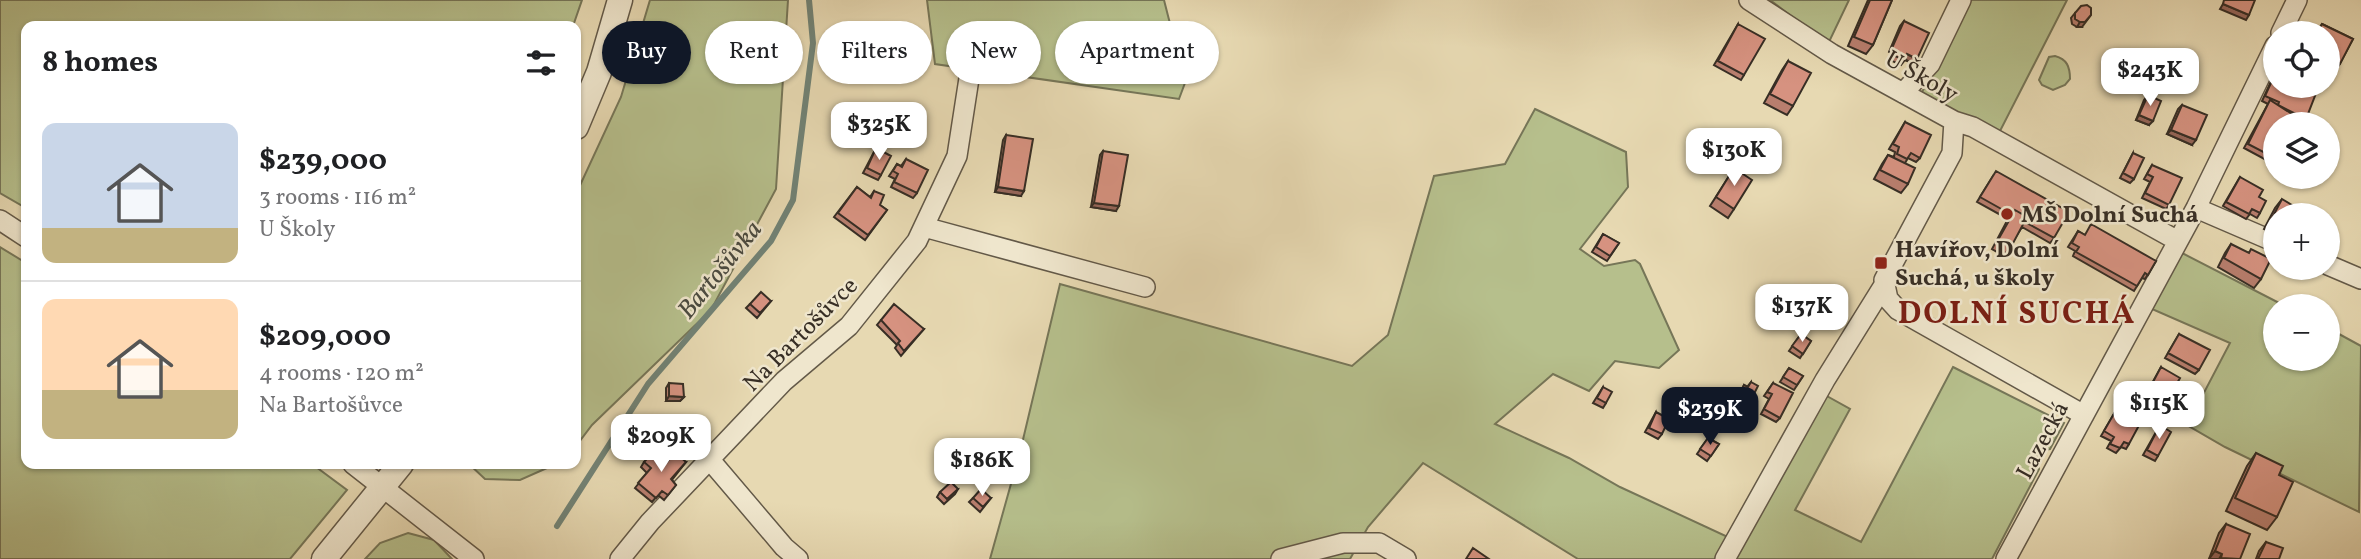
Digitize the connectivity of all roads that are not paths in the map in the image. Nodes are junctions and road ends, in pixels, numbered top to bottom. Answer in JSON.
{"nodes":[{"id":1,"x":620,"y":0,"type":"edge"},
{"id":2,"x":1749,"y":0,"type":"edge"},
{"id":3,"x":1961,"y":0,"type":"edge"},
{"id":4,"x":2297,"y":0,"type":"edge"},
{"id":5,"x":2287,"y":21,"type":"edge"},
{"id":6,"x":2263,"y":71,"type":"edge"},
{"id":7,"x":968,"y":84,"type":"edge"},
{"id":8,"x":1903,"y":93,"type":"junction"},
{"id":9,"x":581,"y":115,"type":"edge"},
{"id":10,"x":1954,"y":121,"type":"junction"},
{"id":11,"x":2196,"y":208,"type":"junction"},
{"id":12,"x":0,"y":220,"type":"edge"},
{"id":13,"x":924,"y":227,"type":"junction"},
{"id":14,"x":21,"y":234,"type":"edge"},
{"id":15,"x":2263,"y":237,"type":"edge"},
{"id":16,"x":2178,"y":242,"type":"junction"},
{"id":17,"x":2340,"y":270,"type":"edge"},
{"id":18,"x":2361,"y":279,"type":"edge"},
{"id":19,"x":1884,"y":285,"type":"junction"},
{"id":20,"x":1144,"y":286,"type":"dead end"},
{"id":21,"x":2084,"y":415,"type":"junction"},
{"id":22,"x":710,"y":460,"type":"junction"},
{"id":23,"x":360,"y":469,"type":"edge"},
{"id":24,"x":397,"y":469,"type":"edge"},
{"id":25,"x":384,"y":487,"type":"junction"},
{"id":26,"x":324,"y":559,"type":"edge"},
{"id":27,"x":474,"y":559,"type":"edge"},
{"id":28,"x":620,"y":559,"type":"edge"},
{"id":29,"x":799,"y":559,"type":"edge"},
{"id":30,"x":1281,"y":559,"type":"edge"},
{"id":31,"x":1406,"y":559,"type":"edge"},
{"id":32,"x":1725,"y":559,"type":"edge"},
{"id":33,"x":2006,"y":559,"type":"edge"}],
"edges":[{"from":1,"to":9,"type":"street"},
{"from":2,"to":8,"type":"street","name":"U Školy"},
{"from":3,"to":8,"type":"street"},
{"from":4,"to":5,"type":"street"},
{"from":6,"to":11,"type":"street","name":"Lazecká"},
{"from":7,"to":13,"type":"street","name":"Na Bartošůvce"},
{"from":8,"to":10,"type":"street","name":"U Školy"},
{"from":10,"to":16,"type":"street"},
{"from":10,"to":19,"type":"street","name":"U Školy"},
{"from":11,"to":15,"type":"street"},
{"from":11,"to":16,"type":"street","name":"Lazecká"},
{"from":12,"to":14,"type":"street"},
{"from":13,"to":20,"type":"street"},
{"from":13,"to":22,"type":"street","name":"Na Bartošůvce"},
{"from":16,"to":21,"type":"street","name":"Lazecká"},
{"from":17,"to":18,"type":"street"},
{"from":19,"to":21,"type":"street"},
{"from":19,"to":32,"type":"street","name":"U Školy"},
{"from":21,"to":33,"type":"street","name":"Lazecká"},
{"from":22,"to":28,"type":"street","name":"Na Bartošůvce"},
{"from":22,"to":29,"type":"street"},
{"from":23,"to":25,"type":"street"},
{"from":24,"to":25,"type":"street"},
{"from":25,"to":26,"type":"street"},
{"from":25,"to":27,"type":"street"},
{"from":30,"to":31,"type":"street"}]}
